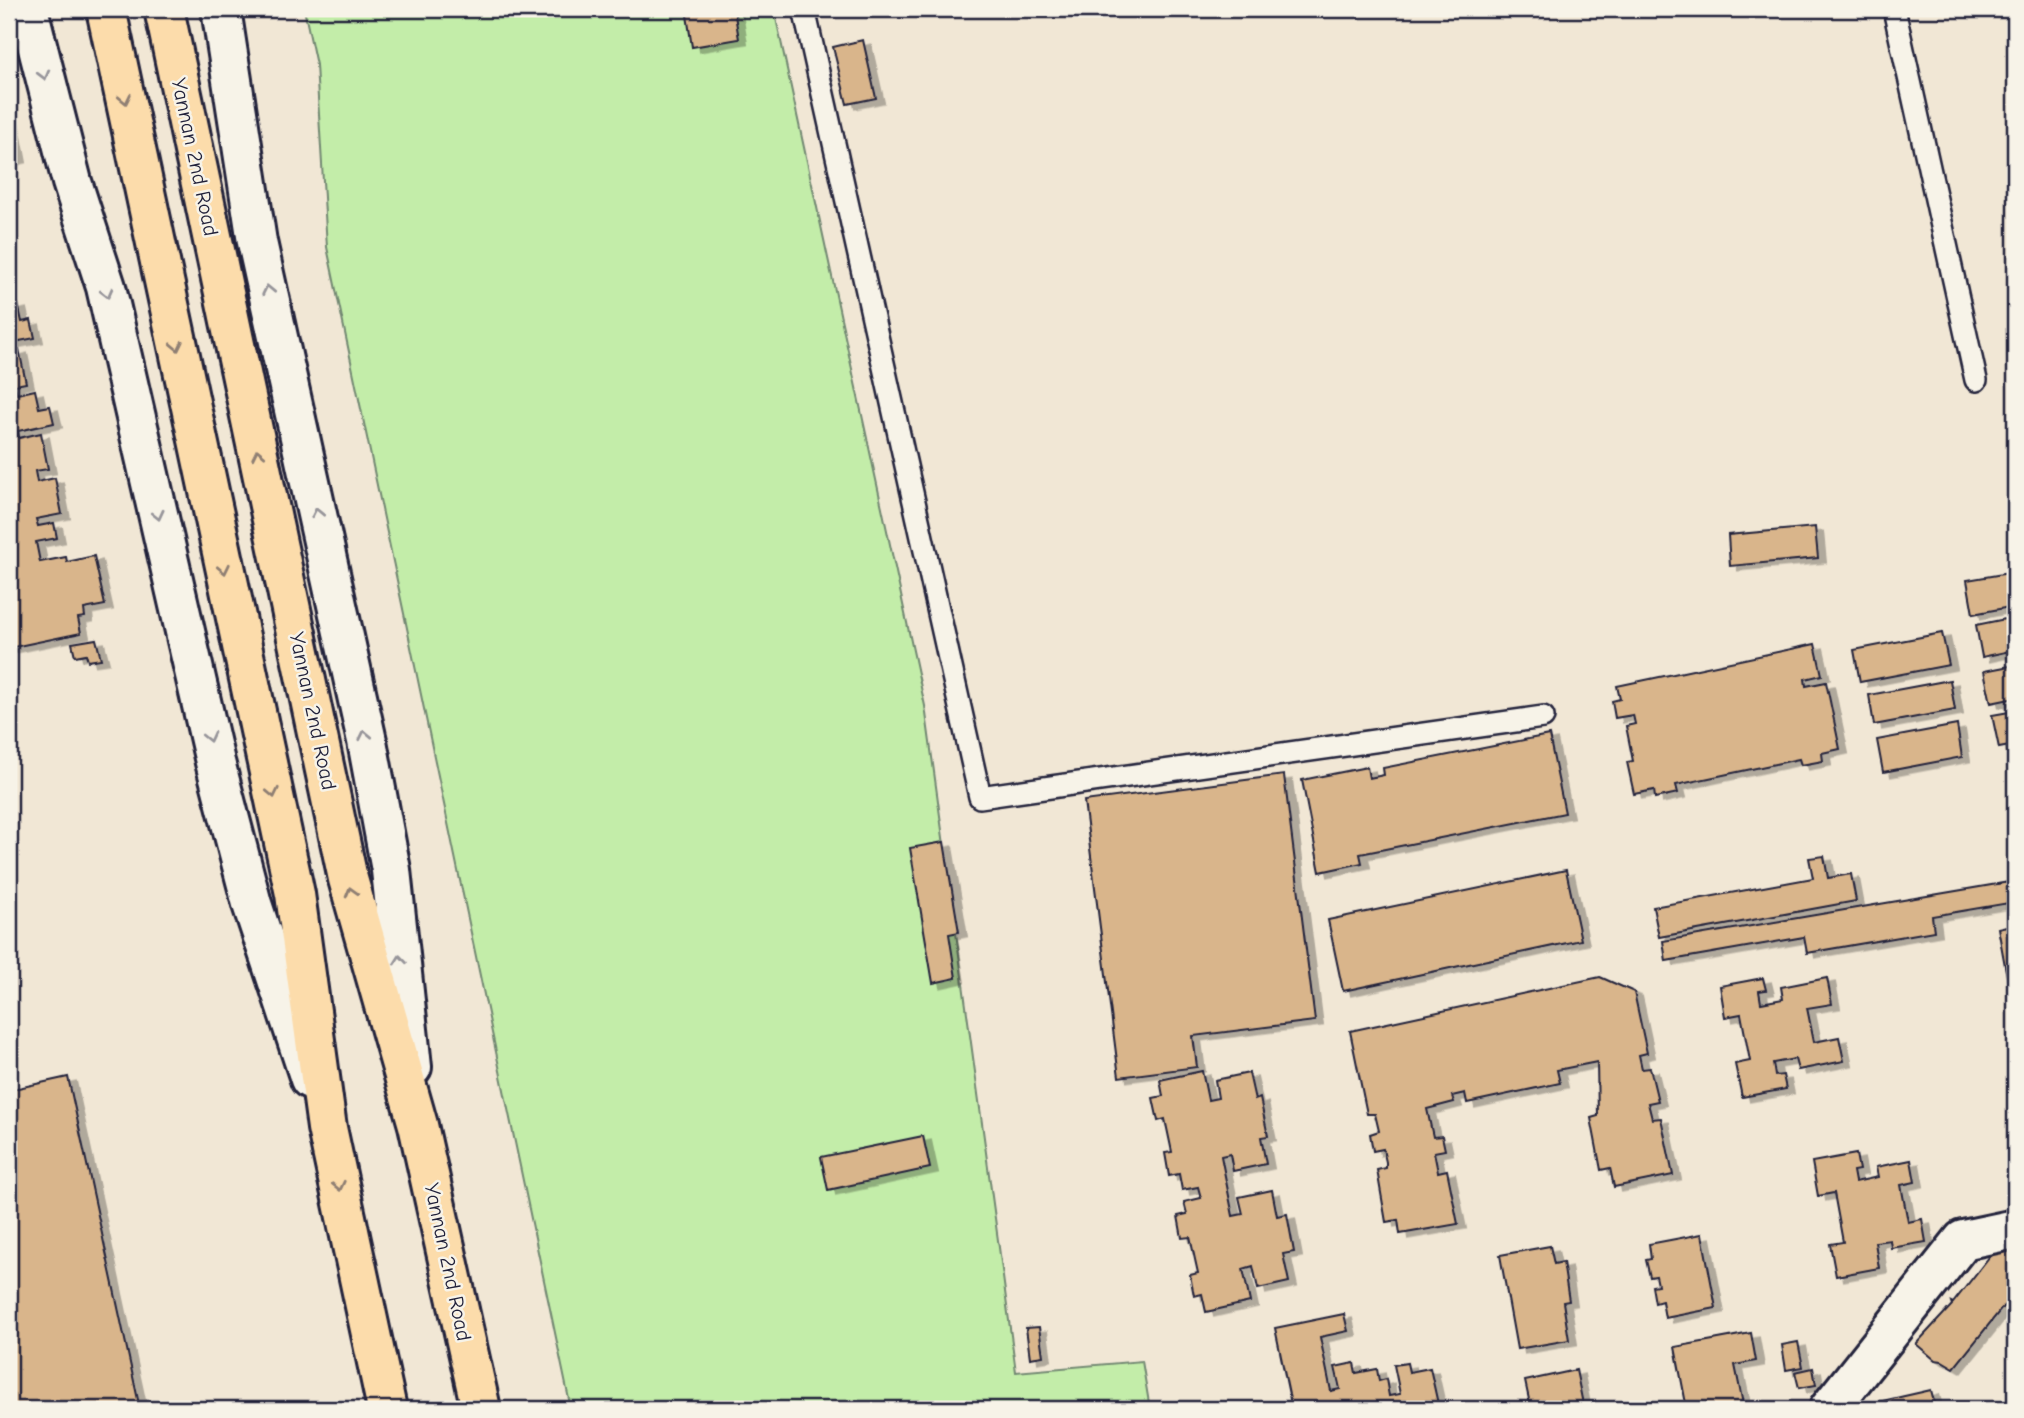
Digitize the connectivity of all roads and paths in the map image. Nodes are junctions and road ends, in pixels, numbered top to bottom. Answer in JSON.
{"nodes":[{"id":1,"x":28,"y":9,"type":"edge"},
{"id":2,"x":106,"y":9,"type":"edge"},
{"id":3,"x":164,"y":9,"type":"edge"},
{"id":4,"x":221,"y":9,"type":"edge"},
{"id":5,"x":804,"y":9,"type":"edge"},
{"id":6,"x":1894,"y":9,"type":"edge"},
{"id":7,"x":1976,"y":380,"type":"dead end"},
{"id":8,"x":1543,"y":718,"type":"dead end"},
{"id":9,"x":418,"y":1125,"type":"junction"},
{"id":10,"x":327,"y":1128,"type":"junction"},
{"id":11,"x":2015,"y":1229,"type":"edge"},
{"id":12,"x":387,"y":1409,"type":"edge"},
{"id":13,"x":481,"y":1409,"type":"edge"},
{"id":14,"x":1829,"y":1409,"type":"edge"}],
"edges":[{"from":1,"to":10,"type":"main road","one_way":true},
{"from":2,"to":10,"type":"main road","one_way":true},
{"from":9,"to":3,"type":"main road","name":"Yannan 2nd Road","one_way":true},
{"from":9,"to":4,"type":"main road","one_way":true},
{"from":5,"to":8,"type":"lane"},
{"from":6,"to":7,"type":"lane"},
{"from":9,"to":13,"type":"main road","name":"Yannan 2nd Road"},
{"from":10,"to":12,"type":"main road","one_way":true},
{"from":11,"to":14,"type":"main road"}]}
